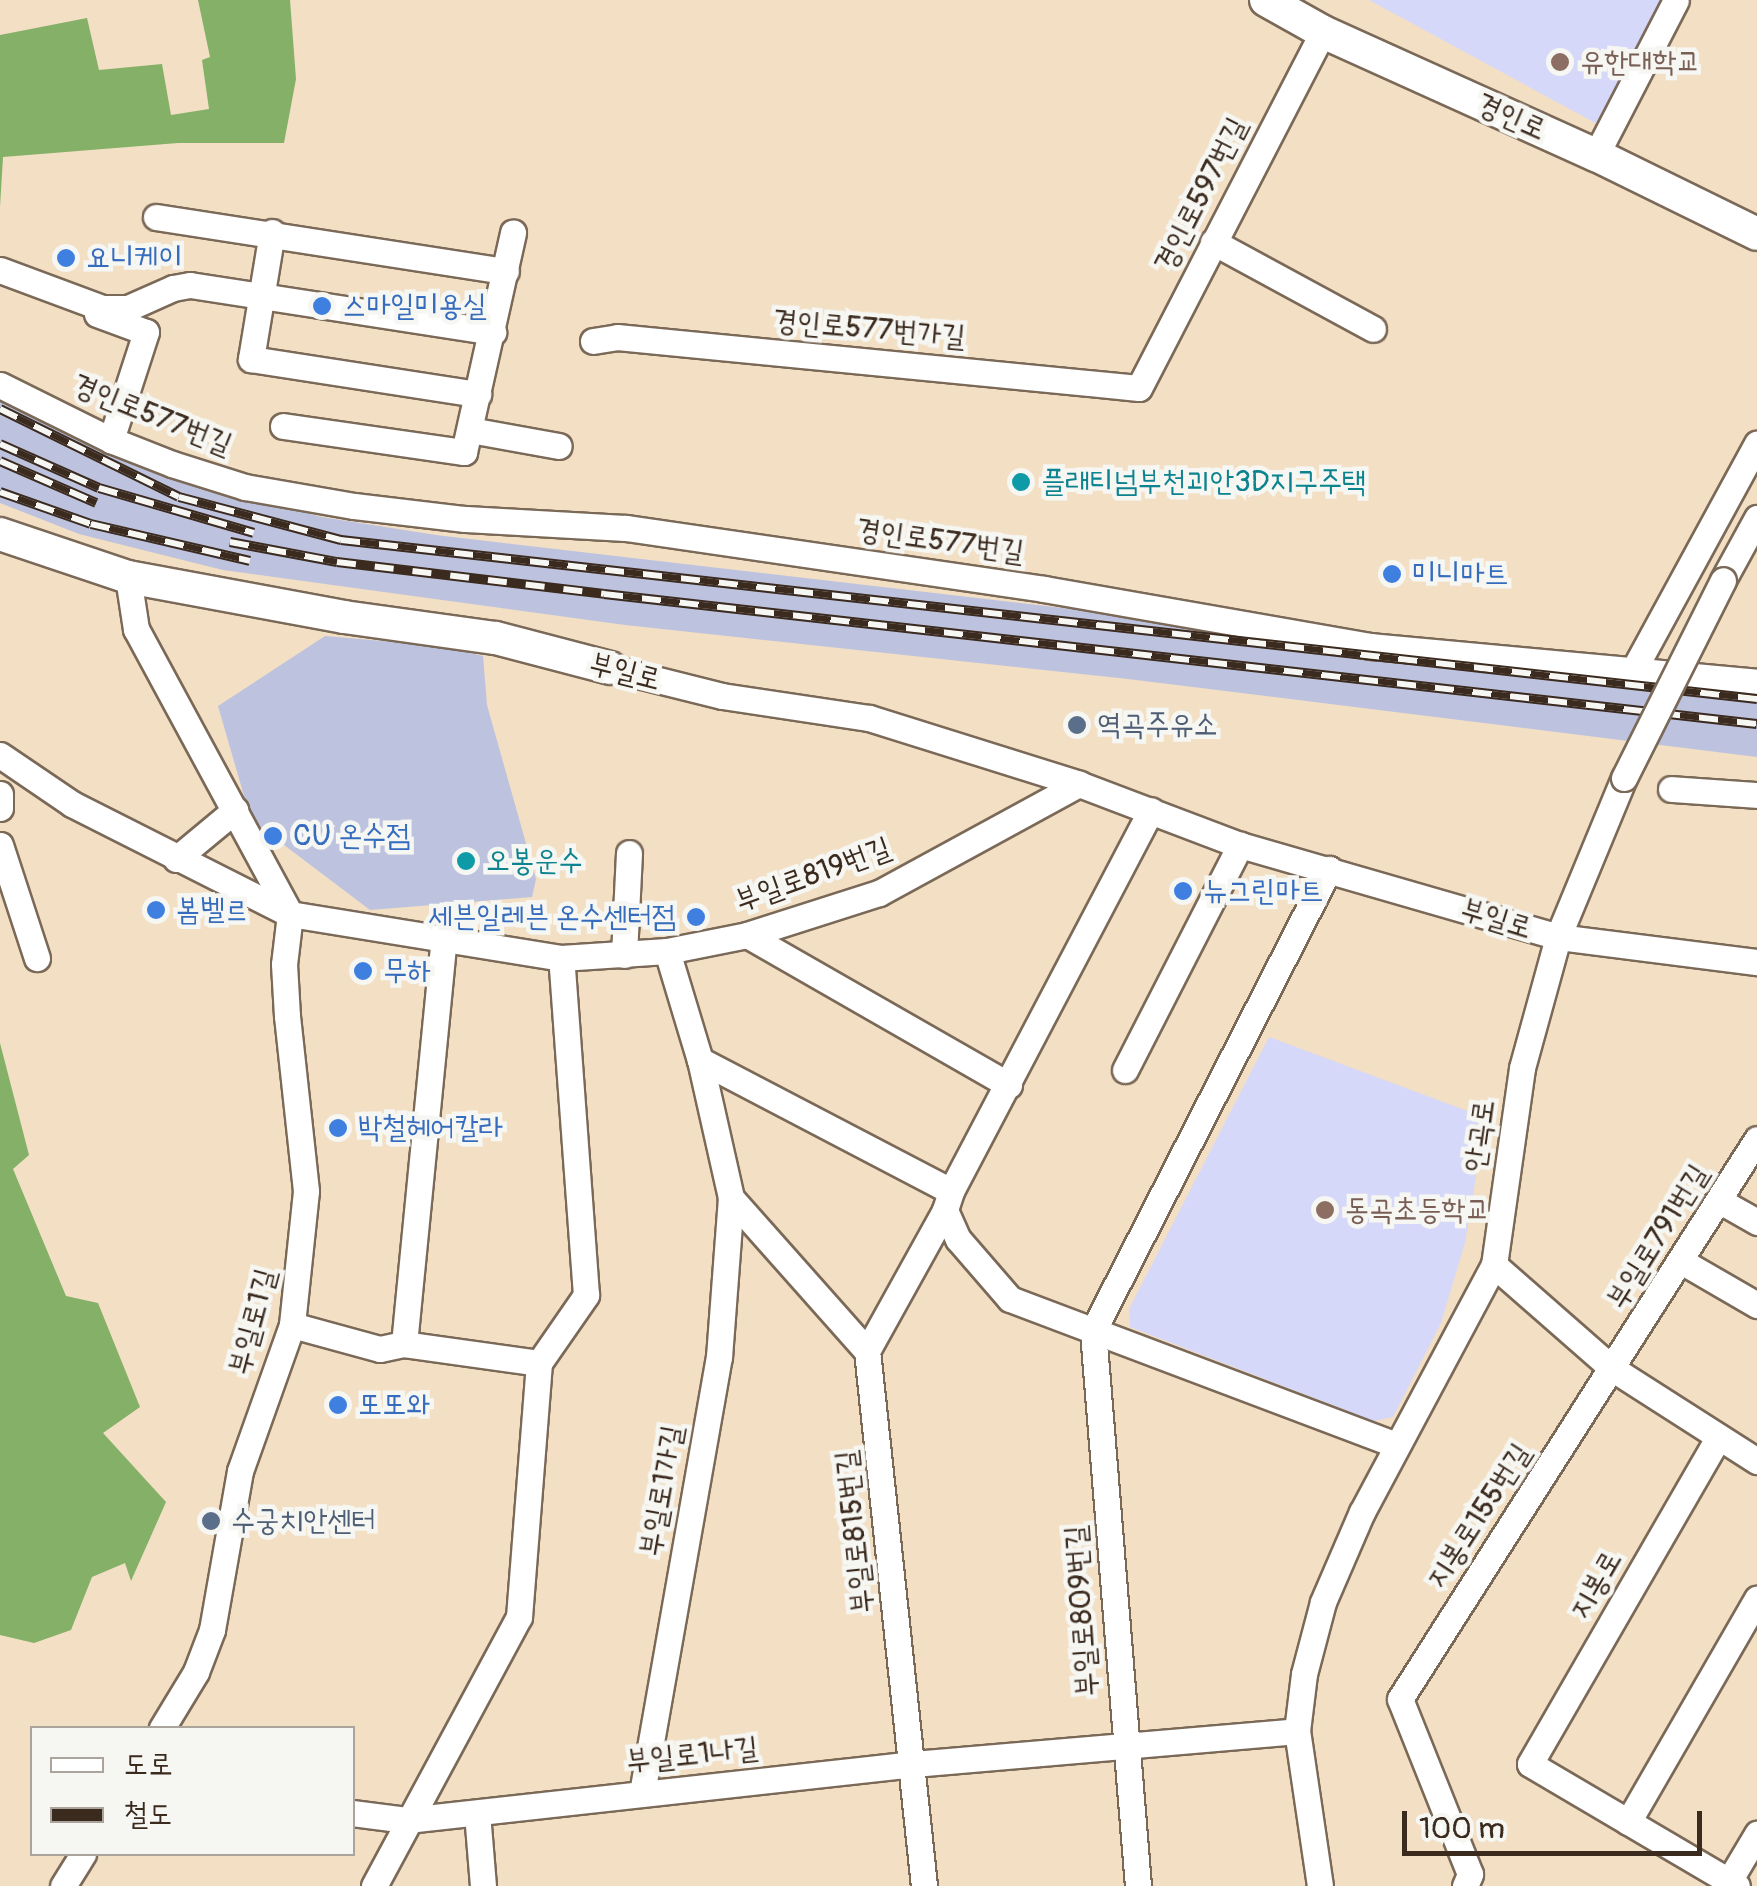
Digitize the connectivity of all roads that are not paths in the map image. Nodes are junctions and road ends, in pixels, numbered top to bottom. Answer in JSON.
{"nodes":[{"id":1,"x":1266,"y":0,"type":"edge"},
{"id":2,"x":1676,"y":0,"type":"edge"},
{"id":3,"x":1323,"y":32,"type":"junction"},
{"id":4,"x":1596,"y":155,"type":"junction"},
{"id":5,"x":156,"y":218,"type":"dead end"},
{"id":6,"x":272,"y":232,"type":"junction"},
{"id":7,"x":514,"y":232,"type":"dead end"},
{"id":8,"x":1757,"y":234,"type":"edge"},
{"id":9,"x":1213,"y":242,"type":"junction"},
{"id":10,"x":0,"y":270,"type":"edge"},
{"id":11,"x":506,"y":271,"type":"junction"},
{"id":12,"x":0,"y":279,"type":"edge"},
{"id":13,"x":260,"y":294,"type":"junction"},
{"id":14,"x":1372,"y":329,"type":"dead end"},
{"id":15,"x":493,"y":332,"type":"junction"},
{"id":16,"x":593,"y":341,"type":"dead end"},
{"id":17,"x":0,"y":385,"type":"edge"},
{"id":18,"x":1139,"y":388,"type":"joint"},
{"id":19,"x":478,"y":394,"type":"junction"},
{"id":20,"x":283,"y":426,"type":"dead end"},
{"id":21,"x":470,"y":430,"type":"junction"},
{"id":22,"x":111,"y":440,"type":"junction"},
{"id":23,"x":1757,"y":444,"type":"edge"},
{"id":24,"x":559,"y":446,"type":"dead end"},
{"id":25,"x":1757,"y":518,"type":"edge"},
{"id":26,"x":0,"y":534,"type":"edge"},
{"id":27,"x":128,"y":576,"type":"junction"},
{"id":28,"x":610,"y":668,"type":"joint"},
{"id":29,"x":1633,"y":670,"type":"junction"},
{"id":30,"x":1757,"y":682,"type":"edge"},
{"id":31,"x":0,"y":755,"type":"edge"},
{"id":32,"x":1079,"y":784,"type":"junction"},
{"id":33,"x":1671,"y":789,"type":"dead end"},
{"id":34,"x":0,"y":794,"type":"edge"},
{"id":35,"x":1757,"y":795,"type":"edge"},
{"id":36,"x":0,"y":808,"type":"edge"},
{"id":37,"x":235,"y":810,"type":"junction"},
{"id":38,"x":1151,"y":810,"type":"junction"},
{"id":39,"x":0,"y":845,"type":"edge"},
{"id":40,"x":1240,"y":845,"type":"junction"},
{"id":41,"x":629,"y":853,"type":"dead end"},
{"id":42,"x":176,"y":860,"type":"junction"},
{"id":43,"x":1330,"y":869,"type":"junction"},
{"id":44,"x":290,"y":914,"type":"junction"},
{"id":45,"x":747,"y":935,"type":"junction"},
{"id":46,"x":1558,"y":937,"type":"junction"},
{"id":47,"x":444,"y":938,"type":"junction"},
{"id":48,"x":667,"y":951,"type":"junction"},
{"id":49,"x":624,"y":955,"type":"junction"},
{"id":50,"x":37,"y":958,"type":"dead end"},
{"id":51,"x":561,"y":958,"type":"junction"},
{"id":52,"x":1757,"y":962,"type":"edge"},
{"id":53,"x":700,"y":1060,"type":"junction"},
{"id":54,"x":1125,"y":1070,"type":"dead end"},
{"id":55,"x":1009,"y":1085,"type":"junction"},
{"id":56,"x":1757,"y":1139,"type":"edge"},
{"id":57,"x":731,"y":1198,"type":"junction"},
{"id":58,"x":948,"y":1200,"type":"junction"},
{"id":59,"x":1720,"y":1201,"type":"junction"},
{"id":60,"x":1757,"y":1222,"type":"edge"},
{"id":61,"x":1681,"y":1261,"type":"junction"},
{"id":62,"x":1494,"y":1264,"type":"junction"},
{"id":63,"x":1757,"y":1305,"type":"edge"},
{"id":64,"x":292,"y":1325,"type":"junction"},
{"id":65,"x":1093,"y":1332,"type":"junction"},
{"id":66,"x":404,"y":1344,"type":"junction"},
{"id":67,"x":868,"y":1350,"type":"junction"},
{"id":68,"x":539,"y":1363,"type":"junction"},
{"id":69,"x":1612,"y":1369,"type":"junction"},
{"id":70,"x":1718,"y":1438,"type":"junction"},
{"id":71,"x":1396,"y":1445,"type":"junction"},
{"id":72,"x":1757,"y":1462,"type":"edge"},
{"id":73,"x":1757,"y":1599,"type":"edge"},
{"id":74,"x":163,"y":1726,"type":"edge"},
{"id":75,"x":1297,"y":1731,"type":"junction"},
{"id":76,"x":1124,"y":1745,"type":"junction"},
{"id":77,"x":914,"y":1764,"type":"junction"},
{"id":78,"x":642,"y":1793,"type":"junction"},
{"id":79,"x":355,"y":1813,"type":"edge"},
{"id":80,"x":477,"y":1813,"type":"junction"},
{"id":81,"x":407,"y":1820,"type":"junction"},
{"id":82,"x":1628,"y":1822,"type":"junction"},
{"id":83,"x":1757,"y":1834,"type":"edge"},
{"id":84,"x":82,"y":1856,"type":"edge"},
{"id":85,"x":1731,"y":1885,"type":"edge"},
{"id":86,"x":63,"y":1886,"type":"edge"},
{"id":87,"x":374,"y":1886,"type":"edge"},
{"id":88,"x":483,"y":1886,"type":"edge"},
{"id":89,"x":924,"y":1886,"type":"edge"},
{"id":90,"x":1138,"y":1886,"type":"edge"},
{"id":91,"x":1320,"y":1886,"type":"edge"},
{"id":92,"x":1465,"y":1886,"type":"edge"}],
"edges":[{"from":1,"to":3,"type":"main road","name":"경인로"},
{"from":2,"to":4,"type":"street"},
{"from":3,"to":4,"type":"main road","name":"경인로"},
{"from":3,"to":9,"type":"street","name":"경인로597번길"},
{"from":4,"to":8,"type":"main road","name":"경인로"},
{"from":5,"to":6,"type":"street"},
{"from":6,"to":11,"type":"street"},
{"from":6,"to":13,"type":"street"},
{"from":7,"to":11,"type":"street"},
{"from":9,"to":14,"type":"street"},
{"from":9,"to":18,"type":"street","name":"경인로597번길"},
{"from":10,"to":13,"type":"street"},
{"from":11,"to":15,"type":"street"},
{"from":12,"to":22,"type":"street"},
{"from":13,"to":15,"type":"street"},
{"from":13,"to":19,"type":"street"},
{"from":15,"to":19,"type":"street"},
{"from":16,"to":18,"type":"street","name":"경인로577번가길"},
{"from":17,"to":22,"type":"street","name":"경인로577번길"},
{"from":19,"to":21,"type":"street"},
{"from":20,"to":21,"type":"street"},
{"from":21,"to":24,"type":"street"},
{"from":22,"to":29,"type":"street","name":"경인로577번길"},
{"from":23,"to":29,"type":"street"},
{"from":25,"to":46,"type":"street","name":"안곡로","bridge":true},
{"from":26,"to":27,"type":"main road","name":"부일로"},
{"from":27,"to":28,"type":"main road","name":"부일로"},
{"from":27,"to":37,"type":"street"},
{"from":28,"to":32,"type":"street","name":"부일로"},
{"from":29,"to":30,"type":"street","name":"경인로577번길"},
{"from":31,"to":42,"type":"street"},
{"from":32,"to":38,"type":"street","name":"부일로"},
{"from":32,"to":45,"type":"street","name":"부일로819번길"},
{"from":33,"to":35,"type":"street"},
{"from":34,"to":36,"type":"street"},
{"from":37,"to":42,"type":"street"},
{"from":37,"to":44,"type":"street"},
{"from":38,"to":40,"type":"street","name":"부일로"},
{"from":38,"to":55,"type":"street"},
{"from":39,"to":50,"type":"street"},
{"from":40,"to":43,"type":"street","name":"부일로"},
{"from":40,"to":54,"type":"street"},
{"from":41,"to":49,"type":"street"},
{"from":42,"to":44,"type":"street"},
{"from":43,"to":46,"type":"street","name":"부일로"},
{"from":43,"to":65,"type":"street"},
{"from":44,"to":47,"type":"street"},
{"from":44,"to":64,"type":"street","name":"부일로1길"},
{"from":45,"to":48,"type":"street","name":"부일로819번길"},
{"from":45,"to":55,"type":"street"},
{"from":46,"to":52,"type":"street","name":"부일로"},
{"from":46,"to":62,"type":"street","name":"안곡로"},
{"from":47,"to":51,"type":"street"},
{"from":47,"to":66,"type":"street"},
{"from":48,"to":49,"type":"street"},
{"from":48,"to":53,"type":"street","name":"부일로1가길"},
{"from":49,"to":51,"type":"street"},
{"from":51,"to":68,"type":"street"},
{"from":53,"to":57,"type":"street","name":"부일로1가길"},
{"from":53,"to":58,"type":"street"},
{"from":55,"to":58,"type":"street"},
{"from":56,"to":59,"type":"street","name":"부일로791번길"},
{"from":57,"to":67,"type":"street","name":"부일로1가길"},
{"from":57,"to":78,"type":"street","name":"부일로1가길"},
{"from":58,"to":65,"type":"street"},
{"from":58,"to":67,"type":"street"},
{"from":59,"to":60,"type":"street"},
{"from":59,"to":61,"type":"street","name":"부일로791번길"},
{"from":61,"to":63,"type":"street"},
{"from":61,"to":69,"type":"street","name":"부일로791번길"},
{"from":62,"to":69,"type":"street"},
{"from":62,"to":71,"type":"street","name":"안곡로"},
{"from":64,"to":66,"type":"street"},
{"from":64,"to":74,"type":"street","name":"부일로1길"},
{"from":65,"to":71,"type":"street"},
{"from":65,"to":76,"type":"street","name":"부일로809번길"},
{"from":66,"to":68,"type":"street"},
{"from":67,"to":77,"type":"street","name":"부일로815번길"},
{"from":68,"to":81,"type":"street"},
{"from":69,"to":70,"type":"street"},
{"from":69,"to":92,"type":"street","name":"지봉로155번길"},
{"from":70,"to":72,"type":"street"},
{"from":70,"to":82,"type":"street","name":"지봉로"},
{"from":71,"to":75,"type":"street","name":"안곡로"},
{"from":73,"to":82,"type":"street"},
{"from":75,"to":76,"type":"street","name":"부일로1나길"},
{"from":75,"to":91,"type":"street","name":"안곡로"},
{"from":76,"to":77,"type":"street","name":"부일로1나길"},
{"from":76,"to":90,"type":"street","name":"부일로809번길"},
{"from":77,"to":78,"type":"street","name":"부일로1나길"},
{"from":77,"to":89,"type":"street","name":"부일로815번길"},
{"from":78,"to":80,"type":"street","name":"부일로1나길"},
{"from":79,"to":81,"type":"street","name":"부일로1나길"},
{"from":80,"to":81,"type":"street","name":"부일로1나길"},
{"from":80,"to":88,"type":"street"},
{"from":81,"to":87,"type":"street"},
{"from":82,"to":85,"type":"street"},
{"from":83,"to":85,"type":"street"},
{"from":84,"to":86,"type":"street"}]}
